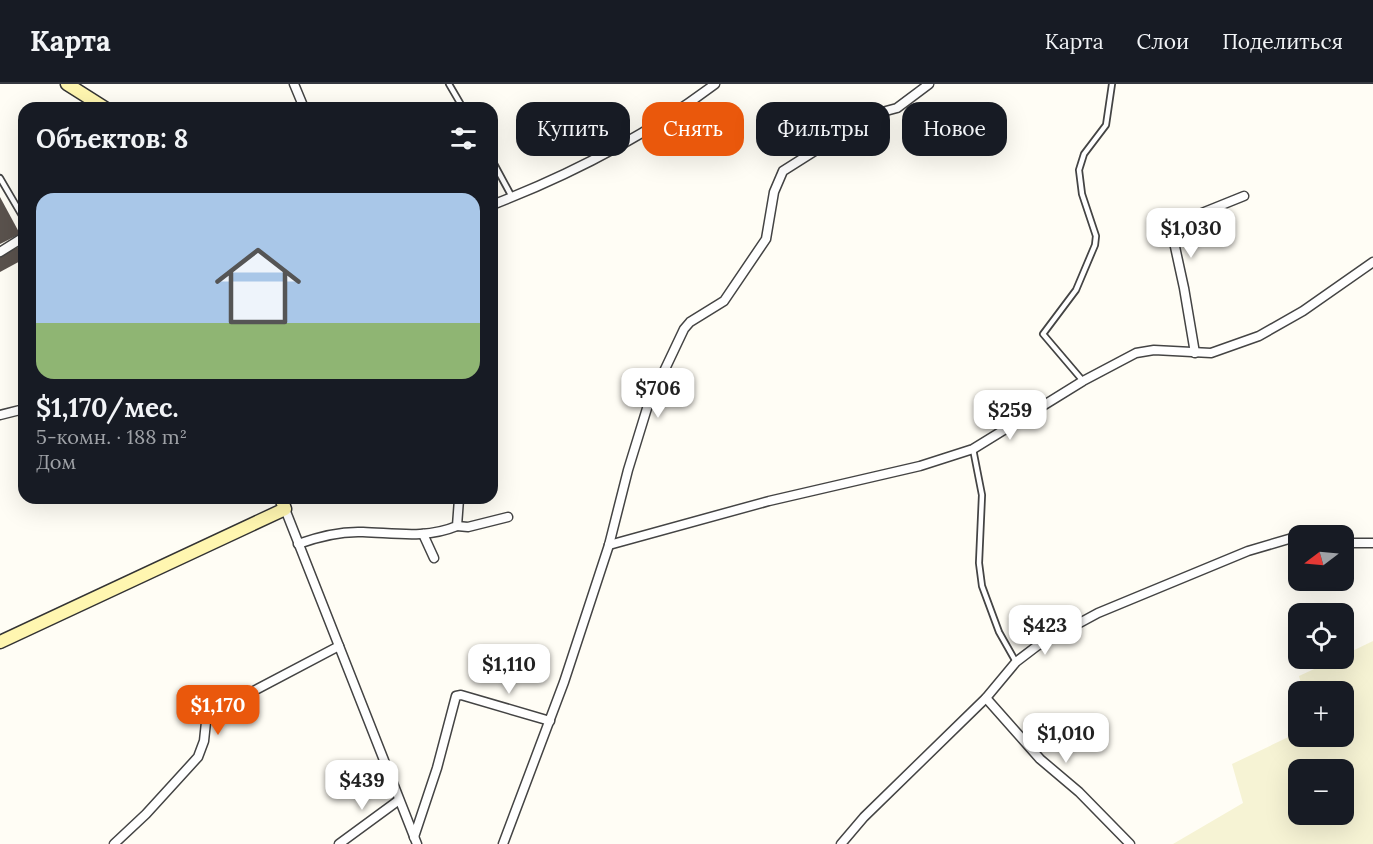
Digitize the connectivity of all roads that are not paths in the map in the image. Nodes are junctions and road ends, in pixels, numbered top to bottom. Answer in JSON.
{"nodes":[{"id":1,"x":67,"y":84,"type":"edge"},
{"id":2,"x":294,"y":84,"type":"edge"},
{"id":3,"x":449,"y":84,"type":"edge"},
{"id":4,"x":715,"y":84,"type":"edge"},
{"id":5,"x":929,"y":84,"type":"edge"},
{"id":6,"x":1112,"y":84,"type":"edge"},
{"id":7,"x":96,"y":102,"type":"edge"},
{"id":8,"x":302,"y":102,"type":"edge"},
{"id":9,"x":460,"y":102,"type":"edge"},
{"id":10,"x":498,"y":171,"type":"edge"},
{"id":11,"x":0,"y":178,"type":"edge"},
{"id":12,"x":1244,"y":196,"type":"dead end"},
{"id":13,"x":512,"y":197,"type":"junction"},
{"id":14,"x":498,"y":203,"type":"edge"},
{"id":15,"x":18,"y":209,"type":"edge"},
{"id":16,"x":18,"y":241,"type":"edge"},
{"id":17,"x":0,"y":252,"type":"edge"},
{"id":18,"x":1373,"y":262,"type":"edge"},
{"id":19,"x":1195,"y":353,"type":"junction"},
{"id":20,"x":1083,"y":381,"type":"junction"},
{"id":21,"x":18,"y":410,"type":"edge"},
{"id":22,"x":0,"y":415,"type":"edge"},
{"id":23,"x":973,"y":448,"type":"junction"},
{"id":24,"x":283,"y":504,"type":"edge"},
{"id":25,"x":459,"y":504,"type":"edge"},
{"id":26,"x":508,"y":517,"type":"dead end"},
{"id":27,"x":457,"y":526,"type":"junction"},
{"id":28,"x":423,"y":534,"type":"junction"},
{"id":29,"x":1288,"y":540,"type":"edge"},
{"id":30,"x":1354,"y":543,"type":"edge"},
{"id":31,"x":1373,"y":543,"type":"edge"},
{"id":32,"x":298,"y":544,"type":"junction"},
{"id":33,"x":609,"y":545,"type":"junction"},
{"id":34,"x":434,"y":558,"type":"dead end"},
{"id":35,"x":0,"y":642,"type":"edge"},
{"id":36,"x":339,"y":646,"type":"junction"},
{"id":37,"x":1016,"y":662,"type":"junction"},
{"id":38,"x":986,"y":698,"type":"junction"},
{"id":39,"x":550,"y":721,"type":"junction"},
{"id":40,"x":399,"y":800,"type":"junction"},
{"id":41,"x":415,"y":840,"type":"edge"},
{"id":42,"x":114,"y":844,"type":"edge"},
{"id":43,"x":339,"y":844,"type":"edge"},
{"id":44,"x":503,"y":844,"type":"edge"},
{"id":45,"x":840,"y":844,"type":"edge"},
{"id":46,"x":1130,"y":844,"type":"edge"}],
"edges":[{"from":1,"to":7,"type":"main road"},
{"from":2,"to":8,"type":"street"},
{"from":3,"to":9,"type":"lane"},
{"from":4,"to":13,"type":"street"},
{"from":5,"to":33,"type":"street"},
{"from":6,"to":20,"type":"lane"},
{"from":10,"to":13,"type":"lane"},
{"from":11,"to":15,"type":"lane"},
{"from":12,"to":19,"type":"street"},
{"from":13,"to":14,"type":"street"},
{"from":16,"to":17,"type":"street"},
{"from":18,"to":19,"type":"street"},
{"from":19,"to":20,"type":"street"},
{"from":20,"to":23,"type":"street"},
{"from":21,"to":22,"type":"street"},
{"from":23,"to":33,"type":"street"},
{"from":23,"to":37,"type":"lane"},
{"from":24,"to":32,"type":"street"},
{"from":24,"to":35,"type":"main road"},
{"from":25,"to":27,"type":"street"},
{"from":26,"to":27,"type":"street"},
{"from":27,"to":28,"type":"street"},
{"from":28,"to":32,"type":"street"},
{"from":28,"to":34,"type":"street"},
{"from":29,"to":37,"type":"street"},
{"from":30,"to":31,"type":"street"},
{"from":32,"to":36,"type":"street"},
{"from":33,"to":39,"type":"street"},
{"from":36,"to":40,"type":"street"},
{"from":36,"to":42,"type":"street"},
{"from":37,"to":38,"type":"street"},
{"from":38,"to":45,"type":"street"},
{"from":38,"to":46,"type":"street"},
{"from":39,"to":41,"type":"street"},
{"from":39,"to":44,"type":"street"},
{"from":40,"to":41,"type":"street"},
{"from":40,"to":43,"type":"street"}]}
